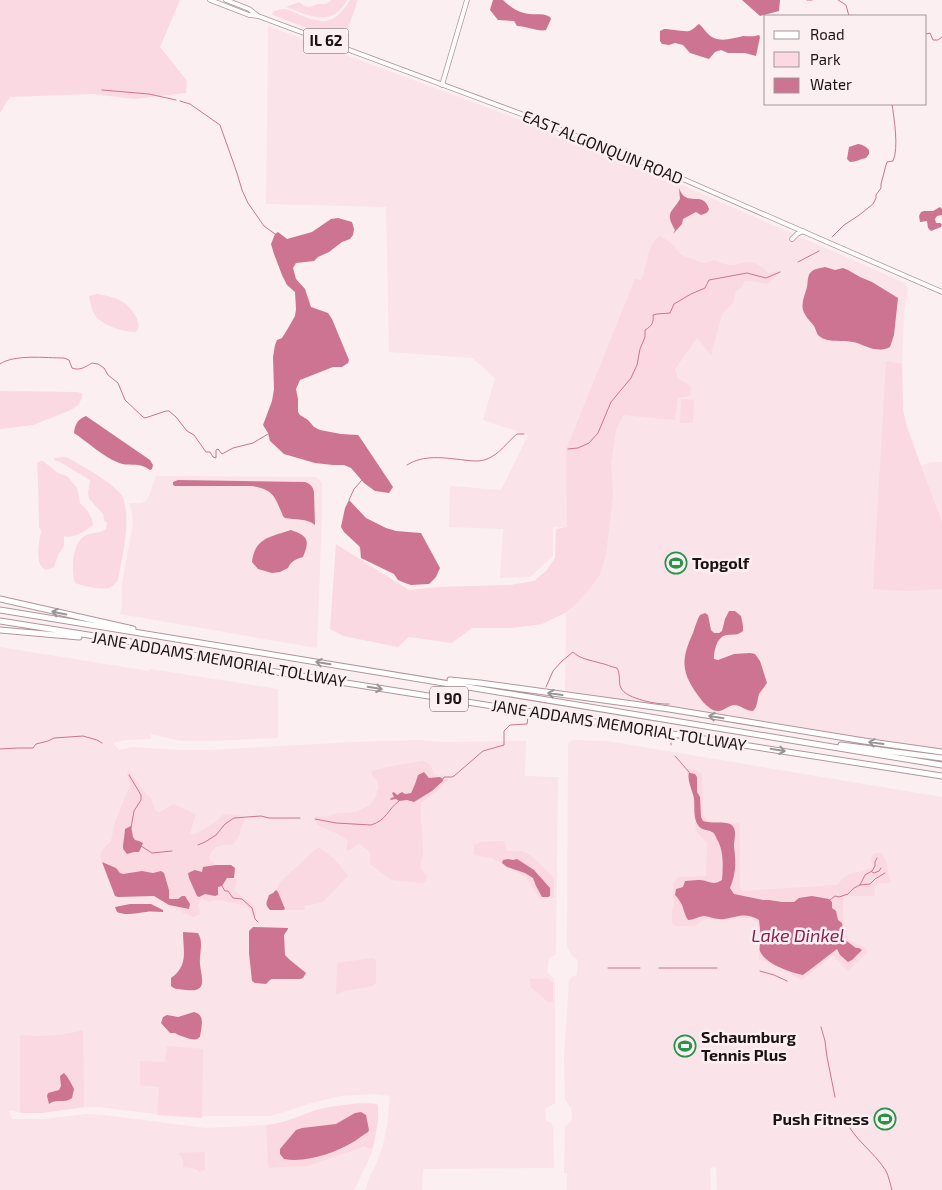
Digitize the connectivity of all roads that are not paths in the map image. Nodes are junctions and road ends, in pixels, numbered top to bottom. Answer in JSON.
{"nodes":[{"id":1,"x":210,"y":0,"type":"edge"},
{"id":2,"x":226,"y":0,"type":"edge"},
{"id":3,"x":467,"y":0,"type":"edge"},
{"id":4,"x":258,"y":16,"type":"junction"},
{"id":5,"x":442,"y":85,"type":"junction"},
{"id":6,"x":803,"y":232,"type":"junction"},
{"id":7,"x":792,"y":240,"type":"dead end"},
{"id":8,"x":942,"y":292,"type":"edge"},
{"id":9,"x":0,"y":599,"type":"edge"},
{"id":10,"x":0,"y":610,"type":"edge"},
{"id":11,"x":0,"y":621,"type":"edge"},
{"id":12,"x":0,"y":630,"type":"edge"},
{"id":13,"x":126,"y":641,"type":"junction"},
{"id":14,"x":192,"y":642,"type":"junction"},
{"id":15,"x":405,"y":676,"type":"junction"},
{"id":16,"x":744,"y":732,"type":"junction"},
{"id":17,"x":942,"y":752,"type":"edge"},
{"id":18,"x":942,"y":758,"type":"edge"},
{"id":19,"x":942,"y":765,"type":"edge"},
{"id":20,"x":942,"y":776,"type":"edge"}],
"edges":[{"from":1,"to":4,"type":"main road","number":"IL 62"},
{"from":2,"to":4,"type":"main road","number":"IL 62"},
{"from":3,"to":5,"type":"main road"},
{"from":4,"to":5,"type":"main road","name":"EAST ALGONQUIN ROAD","number":"IL 62"},
{"from":5,"to":6,"type":"main road","name":"EAST ALGONQUIN ROAD","number":"IL 62"},
{"from":6,"to":7,"type":"main road"},
{"from":6,"to":8,"type":"main road","name":"EAST ALGONQUIN ROAD","number":"IL 62"},
{"from":14,"to":9,"type":"highway","one_way":true},
{"from":10,"to":14,"type":"highway","name":"JANE ADDAMS MEMORIAL TOLLWAY","number":"I 90"},
{"from":11,"to":13,"type":"highway","name":"JANE ADDAMS MEMORIAL TOLLWAY","number":"I 90"},
{"from":12,"to":13,"type":"highway"},
{"from":13,"to":20,"type":"highway","name":"JANE ADDAMS MEMORIAL TOLLWAY","number":"I 90","one_way":true},
{"from":15,"to":14,"type":"highway","name":"JANE ADDAMS MEMORIAL TOLLWAY","number":"I 90","one_way":true},
{"from":15,"to":16,"type":"highway","name":"JANE ADDAMS MEMORIAL TOLLWAY","number":"I 90"},
{"from":17,"to":15,"type":"highway","one_way":true},
{"from":16,"to":18,"type":"highway"},
{"from":16,"to":19,"type":"highway","name":"JANE ADDAMS MEMORIAL TOLLWAY","number":"I 90"}]}
